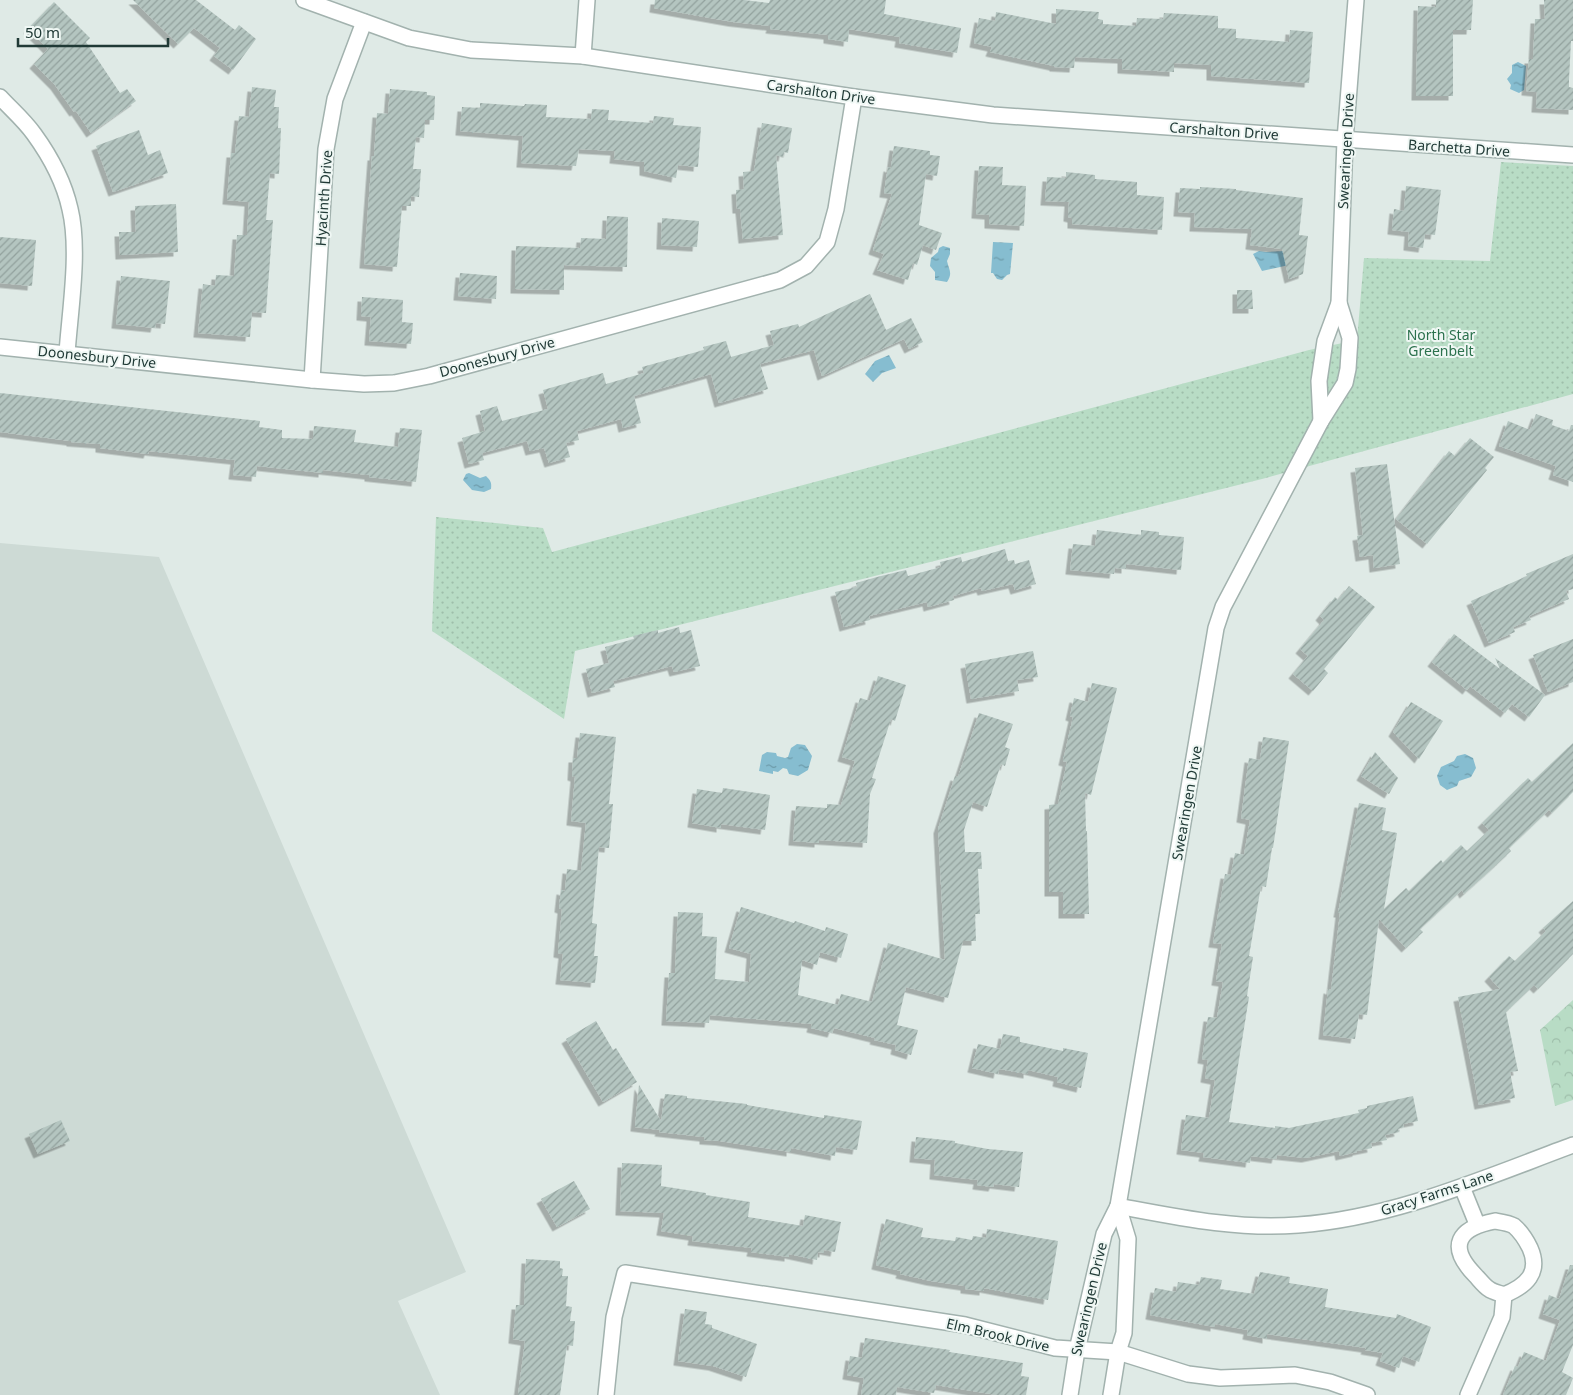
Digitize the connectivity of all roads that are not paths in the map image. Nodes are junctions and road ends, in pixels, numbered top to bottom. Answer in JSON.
{"nodes":[{"id":1,"x":304,"y":0,"type":"edge"},
{"id":2,"x":587,"y":0,"type":"edge"},
{"id":3,"x":1356,"y":0,"type":"edge"},
{"id":4,"x":364,"y":22,"type":"junction"},
{"id":5,"x":583,"y":56,"type":"junction"},
{"id":6,"x":0,"y":97,"type":"edge"},
{"id":7,"x":854,"y":97,"type":"junction"},
{"id":8,"x":1345,"y":140,"type":"junction"},
{"id":9,"x":1573,"y":155,"type":"edge"},
{"id":10,"x":1339,"y":303,"type":"junction"},
{"id":11,"x":0,"y":347,"type":"edge"},
{"id":12,"x":67,"y":353,"type":"junction"},
{"id":13,"x":312,"y":380,"type":"junction"},
{"id":14,"x":1322,"y":421,"type":"junction"},
{"id":15,"x":1573,"y":1145,"type":"edge"},
{"id":16,"x":1462,"y":1186,"type":"junction"},
{"id":17,"x":1118,"y":1206,"type":"junction"},
{"id":18,"x":1477,"y":1224,"type":"junction"},
{"id":19,"x":1504,"y":1295,"type":"junction"},
{"id":20,"x":1077,"y":1350,"type":"junction"},
{"id":21,"x":1118,"y":1352,"type":"junction"},
{"id":22,"x":606,"y":1395,"type":"edge"},
{"id":23,"x":1070,"y":1395,"type":"edge"},
{"id":24,"x":1111,"y":1395,"type":"edge"},
{"id":25,"x":1367,"y":1395,"type":"edge"},
{"id":26,"x":1468,"y":1395,"type":"edge"}],
"edges":[{"from":1,"to":4,"type":"street","name":"Carshalton Drive"},
{"from":2,"to":5,"type":"street"},
{"from":3,"to":8,"type":"street","name":"Swearingen Drive"},
{"from":4,"to":5,"type":"street","name":"Carshalton Drive"},
{"from":4,"to":13,"type":"street","name":"Hyacinth Drive"},
{"from":5,"to":7,"type":"street","name":"Carshalton Drive"},
{"from":6,"to":12,"type":"street"},
{"from":7,"to":8,"type":"street","name":"Carshalton Drive"},
{"from":7,"to":13,"type":"street","name":"Doonesbury Drive"},
{"from":8,"to":9,"type":"street","name":"Barchetta Drive"},
{"from":8,"to":10,"type":"street","name":"Swearingen Drive"},
{"from":10,"to":14,"type":"street","name":"Swearingen Drive"},
{"from":10,"to":14,"type":"street","name":"Swearingen Drive"},
{"from":11,"to":12,"type":"street","name":"Doonesbury Drive"},
{"from":12,"to":13,"type":"street","name":"Doonesbury Drive"},
{"from":14,"to":17,"type":"street","name":"Swearingen Drive"},
{"from":15,"to":16,"type":"street","name":"Gracy Farms Lane"},
{"from":16,"to":17,"type":"street","name":"Gracy Farms Lane"},
{"from":16,"to":18,"type":"street"},
{"from":17,"to":20,"type":"street","name":"Swearingen Drive"},
{"from":17,"to":21,"type":"street","name":"Swearingen Drive"},
{"from":18,"to":19,"type":"street"},
{"from":18,"to":19,"type":"street"},
{"from":19,"to":26,"type":"street"},
{"from":20,"to":21,"type":"street","name":"Elm Brook Drive"},
{"from":20,"to":22,"type":"street","name":"Elm Brook Drive"},
{"from":20,"to":23,"type":"street","name":"Swearingen Drive"},
{"from":21,"to":24,"type":"street","name":"Swearingen Drive"},
{"from":21,"to":25,"type":"street","name":"Elm Brook Drive"}]}
